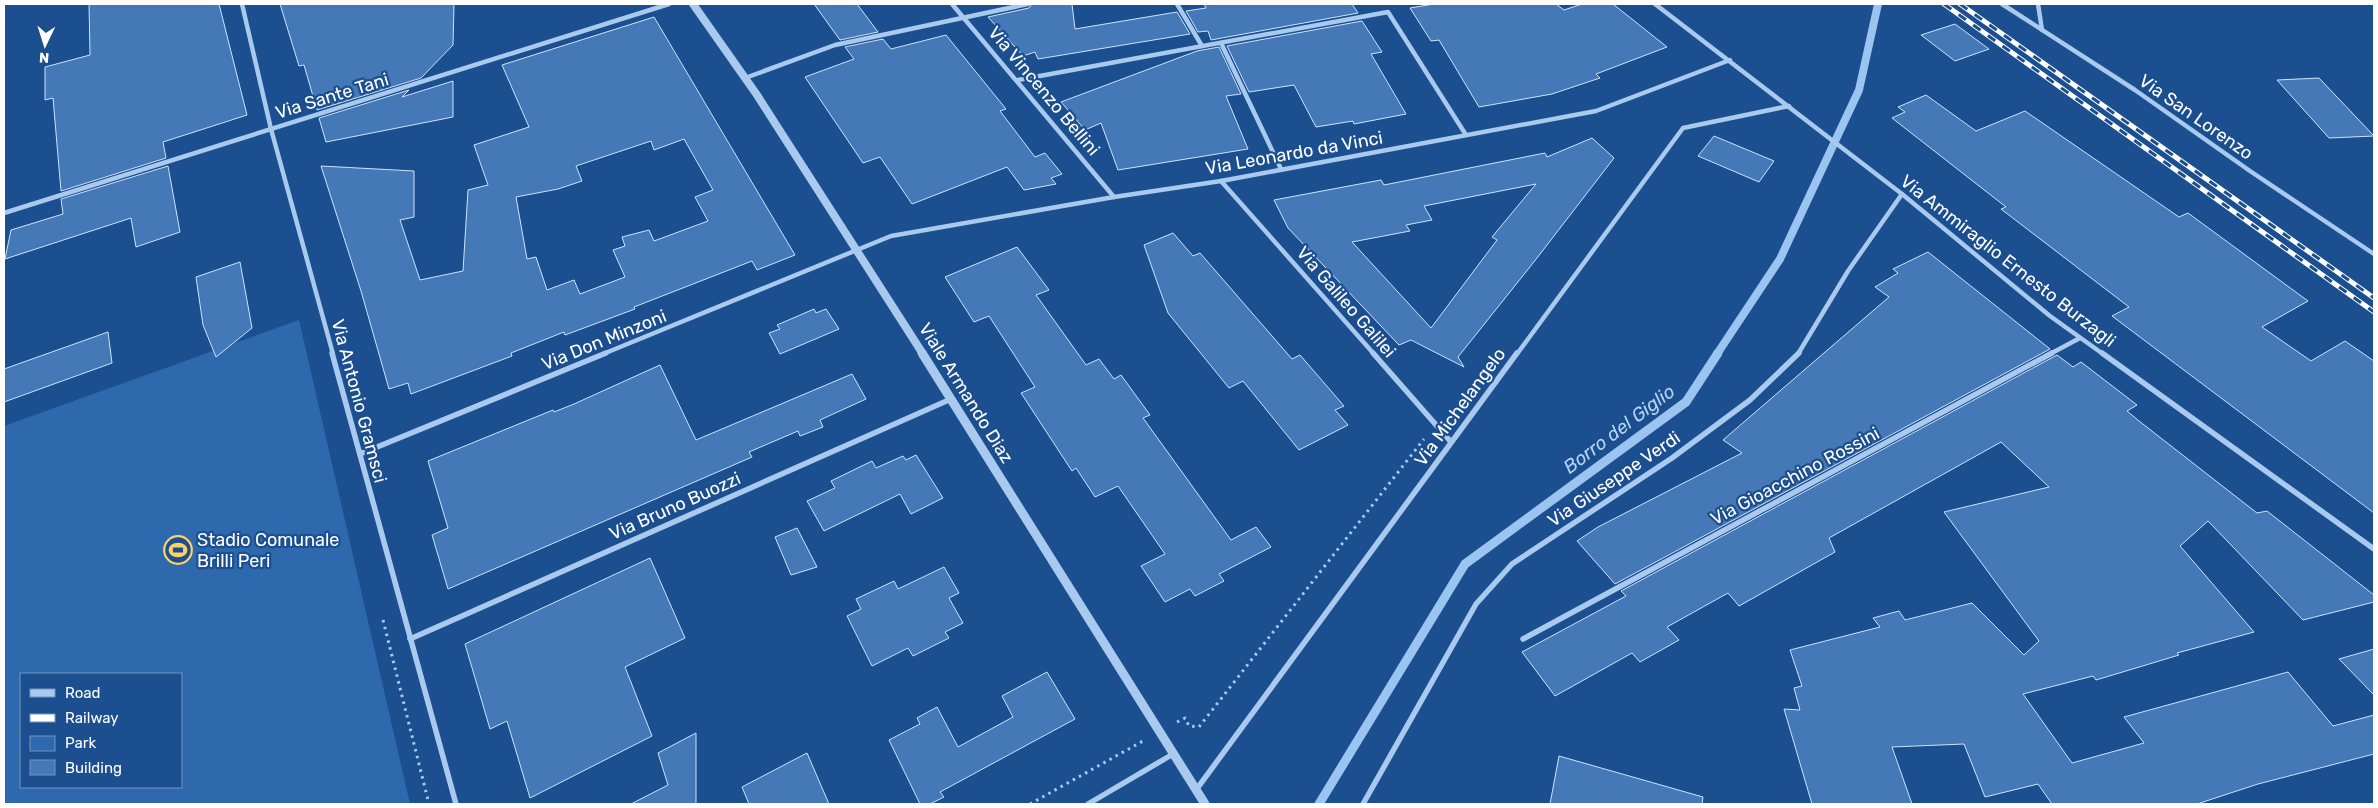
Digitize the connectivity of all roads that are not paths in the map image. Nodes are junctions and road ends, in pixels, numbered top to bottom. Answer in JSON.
{"nodes":[{"id":1,"x":242,"y":4,"type":"edge"},
{"id":2,"x":669,"y":4,"type":"edge"},
{"id":3,"x":693,"y":4,"type":"edge"},
{"id":4,"x":952,"y":4,"type":"edge"},
{"id":5,"x":1028,"y":4,"type":"edge"},
{"id":6,"x":1177,"y":4,"type":"edge"},
{"id":7,"x":1655,"y":4,"type":"edge"},
{"id":8,"x":2002,"y":4,"type":"edge"},
{"id":9,"x":2038,"y":4,"type":"edge"},
{"id":10,"x":965,"y":17,"type":"junction"},
{"id":11,"x":2042,"y":30,"type":"junction"},
{"id":12,"x":1221,"y":43,"type":"junction"},
{"id":13,"x":1202,"y":46,"type":"junction"},
{"id":14,"x":1730,"y":60,"type":"junction"},
{"id":15,"x":745,"y":78,"type":"junction"},
{"id":16,"x":1018,"y":80,"type":"junction"},
{"id":17,"x":1789,"y":106,"type":"junction"},
{"id":18,"x":271,"y":129,"type":"junction"},
{"id":19,"x":1466,"y":135,"type":"junction"},
{"id":20,"x":1281,"y":169,"type":"junction"},
{"id":21,"x":1221,"y":181,"type":"junction"},
{"id":22,"x":1902,"y":194,"type":"junction"},
{"id":23,"x":1114,"y":197,"type":"junction"},
{"id":24,"x":4,"y":213,"type":"edge"},
{"id":25,"x":858,"y":251,"type":"junction"},
{"id":26,"x":2374,"y":254,"type":"edge"},
{"id":27,"x":2080,"y":338,"type":"junction"},
{"id":28,"x":951,"y":399,"type":"junction"},
{"id":29,"x":1451,"y":442,"type":"junction"},
{"id":30,"x":360,"y":454,"type":"junction"},
{"id":31,"x":2374,"y":549,"type":"edge"},
{"id":32,"x":410,"y":639,"type":"junction"},
{"id":33,"x":1523,"y":639,"type":"dead end"},
{"id":34,"x":1173,"y":754,"type":"junction"},
{"id":35,"x":1196,"y":790,"type":"junction"},
{"id":36,"x":456,"y":804,"type":"edge"},
{"id":37,"x":1088,"y":804,"type":"edge"},
{"id":38,"x":1204,"y":804,"type":"edge"},
{"id":39,"x":1363,"y":804,"type":"edge"}],
"edges":[{"from":1,"to":18,"type":"street","name":"Via Antonio Gramsci"},
{"from":2,"to":18,"type":"street","name":"Via Sante Tani"},
{"from":3,"to":15,"type":"street","name":"Viale Armando Diaz"},
{"from":4,"to":10,"type":"street","name":"Via Vincenzo Bellini"},
{"from":5,"to":10,"type":"street"},
{"from":6,"to":13,"type":"street"},
{"from":7,"to":14,"type":"street","name":"Via Ammiraglio Ernesto Burzagli"},
{"from":8,"to":11,"type":"street","name":"Via San Lorenzo"},
{"from":9,"to":11,"type":"street"},
{"from":10,"to":15,"type":"street"},
{"from":10,"to":16,"type":"street","name":"Via Vincenzo Bellini"},
{"from":11,"to":26,"type":"street","name":"Via San Lorenzo"},
{"from":12,"to":13,"type":"street"},
{"from":12,"to":19,"type":"street"},
{"from":12,"to":20,"type":"street"},
{"from":13,"to":16,"type":"street"},
{"from":14,"to":17,"type":"street","name":"Via Ammiraglio Ernesto Burzagli"},
{"from":14,"to":19,"type":"street","name":"Via Leonardo da Vinci"},
{"from":15,"to":25,"type":"street","name":"Viale Armando Diaz"},
{"from":16,"to":23,"type":"street","name":"Via Vincenzo Bellini"},
{"from":17,"to":22,"type":"street","name":"Via Ammiraglio Ernesto Burzagli"},
{"from":17,"to":29,"type":"street","name":"Via Michelangelo"},
{"from":18,"to":24,"type":"street","name":"Via Sante Tani"},
{"from":18,"to":30,"type":"street","name":"Via Antonio Gramsci"},
{"from":19,"to":20,"type":"street","name":"Via Leonardo da Vinci"},
{"from":20,"to":21,"type":"street","name":"Via Leonardo da Vinci"},
{"from":21,"to":23,"type":"street","name":"Via Leonardo da Vinci"},
{"from":21,"to":29,"type":"street","name":"Via Galileo Galilei"},
{"from":22,"to":27,"type":"street","name":"Via Ammiraglio Ernesto Burzagli"},
{"from":22,"to":39,"type":"street","name":"Via Giuseppe Verdi"},
{"from":23,"to":25,"type":"street","name":"Via Leonardo da Vinci"},
{"from":25,"to":28,"type":"street","name":"Viale Armando Diaz"},
{"from":25,"to":30,"type":"street","name":"Via Don Minzoni"},
{"from":27,"to":31,"type":"street","name":"Via Ammiraglio Ernesto Burzagli"},
{"from":27,"to":33,"type":"street","name":"Via Gioacchino Rossini"},
{"from":28,"to":32,"type":"street","name":"Via Bruno Buozzi"},
{"from":28,"to":34,"type":"street","name":"Viale Armando Diaz"},
{"from":29,"to":35,"type":"street","name":"Via Michelangelo"},
{"from":30,"to":32,"type":"street","name":"Via Antonio Gramsci"},
{"from":32,"to":36,"type":"street","name":"Via Antonio Gramsci"},
{"from":34,"to":35,"type":"street","name":"Viale Armando Diaz"},
{"from":34,"to":37,"type":"street"},
{"from":35,"to":38,"type":"street","name":"Viale Armando Diaz"}]}
